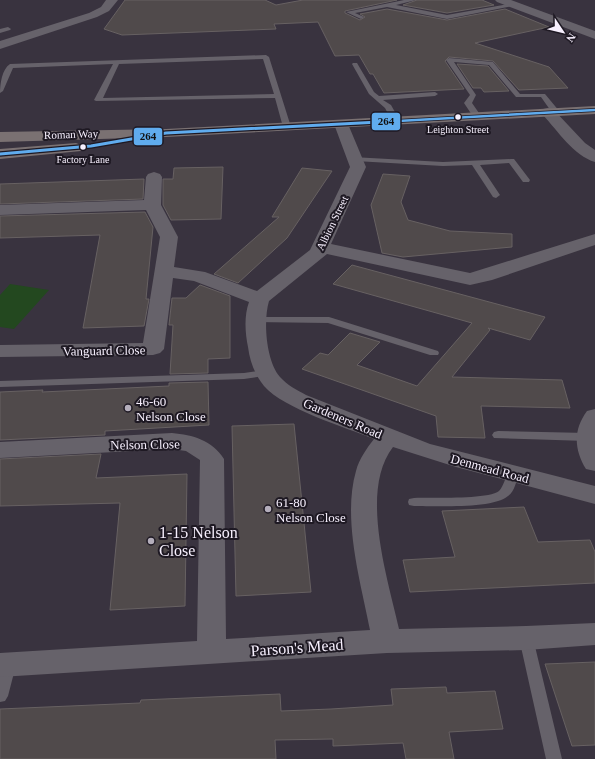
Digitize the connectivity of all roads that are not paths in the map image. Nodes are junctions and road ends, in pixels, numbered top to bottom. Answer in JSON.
{"nodes":[{"id":1,"x":112,"y":0,"type":"edge"},
{"id":2,"x":413,"y":0,"type":"edge"},
{"id":3,"x":501,"y":0,"type":"edge"},
{"id":4,"x":388,"y":5,"type":"junction"},
{"id":5,"x":514,"y":5,"type":"junction"},
{"id":6,"x":361,"y":17,"type":"dead end"},
{"id":7,"x":8,"y":29,"type":"dead end"},
{"id":8,"x":0,"y":31,"type":"edge"},
{"id":9,"x":595,"y":35,"type":"edge"},
{"id":10,"x":0,"y":45,"type":"edge"},
{"id":11,"x":116,"y":62,"type":"junction"},
{"id":12,"x":355,"y":64,"type":"dead end"},
{"id":13,"x":0,"y":91,"type":"edge"},
{"id":14,"x":435,"y":94,"type":"dead end"},
{"id":15,"x":278,"y":96,"type":"junction"},
{"id":16,"x":378,"y":98,"type":"junction"},
{"id":17,"x":595,"y":110,"type":"edge"},
{"id":18,"x":552,"y":112,"type":"junction"},
{"id":19,"x":477,"y":116,"type":"junction"},
{"id":20,"x":396,"y":121,"type":"junction"},
{"id":21,"x":340,"y":124,"type":"junction"},
{"id":22,"x":287,"y":127,"type":"junction"},
{"id":23,"x":166,"y":133,"type":"junction"},
{"id":24,"x":0,"y":137,"type":"edge"},
{"id":25,"x":0,"y":154,"type":"edge"},
{"id":26,"x":595,"y":157,"type":"edge"},
{"id":27,"x":355,"y":159,"type":"junction"},
{"id":28,"x":475,"y":163,"type":"junction"},
{"id":29,"x":154,"y":177,"type":"dead end"},
{"id":30,"x":526,"y":180,"type":"dead end"},
{"id":31,"x":496,"y":196,"type":"dead end"},
{"id":32,"x":152,"y":205,"type":"junction"},
{"id":33,"x":0,"y":210,"type":"edge"},
{"id":34,"x":595,"y":239,"type":"edge"},
{"id":35,"x":322,"y":247,"type":"junction"},
{"id":36,"x":164,"y":271,"type":"junction"},
{"id":37,"x":258,"y":309,"type":"junction"},
{"id":38,"x":0,"y":351,"type":"edge"},
{"id":39,"x":434,"y":354,"type":"dead end"},
{"id":40,"x":266,"y":373,"type":"junction"},
{"id":41,"x":0,"y":384,"type":"edge"},
{"id":42,"x":591,"y":427,"type":"edge"},
{"id":43,"x":498,"y":435,"type":"dead end"},
{"id":44,"x":389,"y":437,"type":"junction"},
{"id":45,"x":0,"y":450,"type":"edge"},
{"id":46,"x":595,"y":463,"type":"edge"},
{"id":47,"x":513,"y":474,"type":"junction"},
{"id":48,"x":594,"y":491,"type":"edge"},
{"id":49,"x":414,"y":502,"type":"dead end"},
{"id":50,"x":595,"y":634,"type":"edge"},
{"id":51,"x":526,"y":638,"type":"junction"},
{"id":52,"x":387,"y":641,"type":"junction"},
{"id":53,"x":212,"y":652,"type":"junction"},
{"id":54,"x":4,"y":665,"type":"edge"},
{"id":55,"x":0,"y":696,"type":"edge"},
{"id":56,"x":554,"y":759,"type":"edge"}],
"edges":[{"from":1,"to":10,"type":"street"},
{"from":2,"to":4,"type":"lane"},
{"from":3,"to":5,"type":"street"},
{"from":4,"to":5,"type":"lane"},
{"from":4,"to":6,"type":"lane"},
{"from":5,"to":9,"type":"street"},
{"from":7,"to":8,"type":"lane"},
{"from":11,"to":13,"type":"lane"},
{"from":11,"to":15,"type":"lane"},
{"from":11,"to":15,"type":"lane"},
{"from":12,"to":16,"type":"lane"},
{"from":14,"to":16,"type":"lane"},
{"from":15,"to":22,"type":"lane"},
{"from":16,"to":20,"type":"lane"},
{"from":17,"to":18,"type":"main road"},
{"from":18,"to":19,"type":"main road"},
{"from":18,"to":19,"type":"lane"},
{"from":18,"to":26,"type":"street"},
{"from":19,"to":20,"type":"main road"},
{"from":20,"to":21,"type":"main road"},
{"from":21,"to":22,"type":"main road"},
{"from":21,"to":27,"type":"street","name":"Albion Street"},
{"from":22,"to":23,"type":"main road"},
{"from":23,"to":24,"type":"main road","name":"Roman Way"},
{"from":23,"to":25,"type":"main road","name":"Roman Way"},
{"from":27,"to":28,"type":"lane"},
{"from":27,"to":35,"type":"street","name":"Albion Street"},
{"from":28,"to":30,"type":"lane"},
{"from":28,"to":31,"type":"lane"},
{"from":29,"to":32,"type":"street"},
{"from":32,"to":33,"type":"street"},
{"from":32,"to":36,"type":"street","name":"Vanguard Close"},
{"from":34,"to":35,"type":"street"},
{"from":35,"to":37,"type":"street","name":"Albion Street"},
{"from":36,"to":37,"type":"street"},
{"from":36,"to":38,"type":"street","name":"Vanguard Close"},
{"from":37,"to":39,"type":"lane"},
{"from":37,"to":40,"type":"street","name":"Gardeners Road"},
{"from":40,"to":41,"type":"lane"},
{"from":40,"to":44,"type":"street","name":"Gardeners Road"},
{"from":42,"to":43,"type":"lane"},
{"from":42,"to":46,"type":"street"},
{"from":44,"to":47,"type":"street","name":"Denmead Road"},
{"from":44,"to":52,"type":"street","name":"Gardeners Road"},
{"from":45,"to":53,"type":"street","name":"Nelson Close"},
{"from":47,"to":48,"type":"street","name":"Denmead Road"},
{"from":47,"to":49,"type":"lane"},
{"from":50,"to":51,"type":"street","name":"Parson's Mead"},
{"from":51,"to":52,"type":"street","name":"Parson's Mead"},
{"from":51,"to":56,"type":"lane"},
{"from":52,"to":53,"type":"street","name":"Parson's Mead"},
{"from":53,"to":54,"type":"street","name":"Parson's Mead"},
{"from":54,"to":55,"type":"lane"}]}
